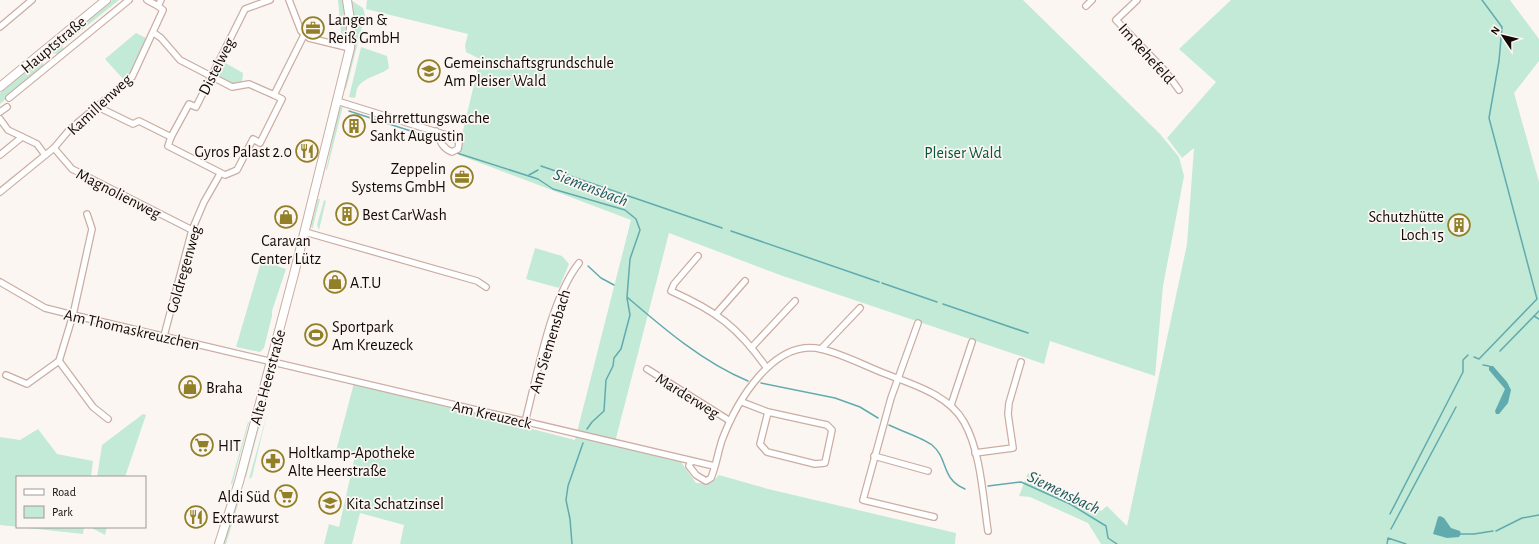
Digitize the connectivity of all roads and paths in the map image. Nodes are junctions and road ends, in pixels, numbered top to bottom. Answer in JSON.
{"nodes":[{"id":1,"x":32,"y":0,"type":"edge"},
{"id":2,"x":106,"y":0,"type":"edge"},
{"id":3,"x":129,"y":0,"type":"edge"},
{"id":4,"x":147,"y":0,"type":"edge"},
{"id":5,"x":161,"y":0,"type":"edge"},
{"id":6,"x":270,"y":0,"type":"edge"},
{"id":7,"x":289,"y":0,"type":"edge"},
{"id":8,"x":347,"y":0,"type":"edge"},
{"id":9,"x":1092,"y":0,"type":"edge"},
{"id":10,"x":1134,"y":1,"type":"edge"},
{"id":11,"x":158,"y":6,"type":"junction"},
{"id":12,"x":1086,"y":6,"type":"dead end"},
{"id":13,"x":0,"y":27,"type":"edge"},
{"id":14,"x":154,"y":33,"type":"junction"},
{"id":15,"x":304,"y":35,"type":"junction"},
{"id":16,"x":350,"y":48,"type":"junction"},
{"id":17,"x":211,"y":76,"type":"junction"},
{"id":18,"x":0,"y":87,"type":"edge"},
{"id":19,"x":1179,"y":90,"type":"dead end"},
{"id":20,"x":274,"y":95,"type":"junction"},
{"id":21,"x":9,"y":98,"type":"dead end"},
{"id":22,"x":337,"y":101,"type":"junction"},
{"id":23,"x":7,"y":107,"type":"dead end"},
{"id":24,"x":98,"y":107,"type":"junction"},
{"id":25,"x":0,"y":112,"type":"edge"},
{"id":26,"x":0,"y":119,"type":"edge"},
{"id":27,"x":436,"y":131,"type":"dead end"},
{"id":28,"x":22,"y":137,"type":"junction"},
{"id":29,"x":171,"y":137,"type":"junction"},
{"id":30,"x":54,"y":148,"type":"junction"},
{"id":31,"x":0,"y":155,"type":"edge"},
{"id":32,"x":45,"y":155,"type":"junction"},
{"id":33,"x":220,"y":174,"type":"junction"},
{"id":34,"x":0,"y":192,"type":"edge"},
{"id":35,"x":87,"y":214,"type":"dead end"},
{"id":36,"x":192,"y":230,"type":"junction"},
{"id":37,"x":305,"y":232,"type":"junction"},
{"id":38,"x":698,"y":256,"type":"dead end"},
{"id":39,"x":579,"y":263,"type":"dead end"},
{"id":40,"x":745,"y":281,"type":"dead end"},
{"id":41,"x":0,"y":282,"type":"edge"},
{"id":42,"x":486,"y":287,"type":"dead end"},
{"id":43,"x":795,"y":301,"type":"dead end"},
{"id":44,"x":860,"y":308,"type":"dead end"},
{"id":45,"x":716,"y":314,"type":"junction"},
{"id":46,"x":73,"y":315,"type":"junction"},
{"id":47,"x":918,"y":323,"type":"dead end"},
{"id":48,"x":164,"y":336,"type":"junction"},
{"id":49,"x":972,"y":342,"type":"dead end"},
{"id":50,"x":752,"y":347,"type":"junction"},
{"id":51,"x":821,"y":349,"type":"junction"},
{"id":52,"x":59,"y":361,"type":"junction"},
{"id":53,"x":271,"y":361,"type":"junction"},
{"id":54,"x":1021,"y":362,"type":"dead end"},
{"id":55,"x":766,"y":367,"type":"junction"},
{"id":56,"x":647,"y":369,"type":"dead end"},
{"id":57,"x":6,"y":375,"type":"dead end"},
{"id":58,"x":899,"y":379,"type":"junction"},
{"id":59,"x":742,"y":402,"type":"junction"},
{"id":60,"x":951,"y":405,"type":"junction"},
{"id":61,"x":768,"y":412,"type":"junction"},
{"id":62,"x":108,"y":419,"type":"dead end"},
{"id":63,"x":730,"y":421,"type":"junction"},
{"id":64,"x":525,"y":422,"type":"junction"},
{"id":65,"x":975,"y":453,"type":"junction"},
{"id":66,"x":874,"y":456,"type":"junction"},
{"id":67,"x":690,"y":461,"type":"junction"},
{"id":68,"x":714,"y":466,"type":"junction"},
{"id":69,"x":928,"y":470,"type":"dead end"},
{"id":70,"x":934,"y":517,"type":"dead end"},
{"id":71,"x":988,"y":531,"type":"dead end"},
{"id":72,"x":219,"y":544,"type":"edge"}],
"edges":[{"from":1,"to":13,"type":"street"},
{"from":2,"to":18,"type":"street","name":"Hauptstraße"},
{"from":3,"to":21,"type":"street"},
{"from":4,"to":11,"type":"street"},
{"from":5,"to":11,"type":"street","name":"Kamillenweg"},
{"from":6,"to":17,"type":"street","name":"Distelweg"},
{"from":7,"to":15,"type":"street"},
{"from":8,"to":16,"type":"street","name":"Alte Heerstraße"},
{"from":9,"to":12,"type":"street"},
{"from":10,"to":19,"type":"street","name":"Im Rehefeld"},
{"from":11,"to":14,"type":"street","name":"Kamillenweg"},
{"from":14,"to":17,"type":"street"},
{"from":14,"to":24,"type":"street","name":"Kamillenweg"},
{"from":15,"to":16,"type":"street"},
{"from":15,"to":20,"type":"street"},
{"from":16,"to":22,"type":"street","name":"Alte Heerstraße"},
{"from":17,"to":20,"type":"street"},
{"from":17,"to":29,"type":"street","name":"Distelweg"},
{"from":20,"to":33,"type":"street"},
{"from":22,"to":27,"type":"street"},
{"from":22,"to":37,"type":"street","name":"Alte Heerstraße"},
{"from":23,"to":25,"type":"street"},
{"from":24,"to":29,"type":"street"},
{"from":24,"to":30,"type":"street","name":"Kamillenweg"},
{"from":26,"to":28,"type":"street"},
{"from":28,"to":31,"type":"street"},
{"from":28,"to":32,"type":"street"},
{"from":29,"to":33,"type":"street"},
{"from":30,"to":32,"type":"street","name":"Kamillenweg"},
{"from":30,"to":36,"type":"street","name":"Magnolienweg"},
{"from":32,"to":34,"type":"street","name":"Kamillenweg"},
{"from":33,"to":36,"type":"street","name":"Goldregenweg"},
{"from":35,"to":46,"type":"street"},
{"from":36,"to":48,"type":"street","name":"Goldregenweg"},
{"from":37,"to":42,"type":"street"},
{"from":37,"to":53,"type":"street","name":"Alte Heerstraße"},
{"from":38,"to":45,"type":"street"},
{"from":39,"to":64,"type":"street","name":"Am Siemensbach"},
{"from":40,"to":45,"type":"street"},
{"from":41,"to":46,"type":"street","name":"Am Thomaskreuzchen"},
{"from":43,"to":50,"type":"street"},
{"from":44,"to":51,"type":"street"},
{"from":45,"to":50,"type":"street"},
{"from":46,"to":48,"type":"street","name":"Am Thomaskreuzchen"},
{"from":46,"to":52,"type":"street"},
{"from":47,"to":58,"type":"street"},
{"from":48,"to":53,"type":"street","name":"Am Thomaskreuzchen"},
{"from":49,"to":60,"type":"street"},
{"from":50,"to":55,"type":"street"},
{"from":51,"to":55,"type":"street"},
{"from":51,"to":58,"type":"street"},
{"from":52,"to":57,"type":"street"},
{"from":52,"to":62,"type":"street"},
{"from":53,"to":64,"type":"street","name":"Am Kreuzeck"},
{"from":53,"to":72,"type":"street","name":"Alte Heerstraße"},
{"from":54,"to":65,"type":"street"},
{"from":55,"to":59,"type":"street"},
{"from":56,"to":63,"type":"street","name":"Marderweg"},
{"from":58,"to":60,"type":"street"},
{"from":58,"to":66,"type":"street"},
{"from":59,"to":61,"type":"street"},
{"from":59,"to":63,"type":"street"},
{"from":60,"to":65,"type":"street"},
{"from":61,"to":61,"type":"street"},
{"from":63,"to":68,"type":"street"},
{"from":64,"to":67,"type":"street","name":"Am Kreuzeck"},
{"from":65,"to":71,"type":"street"},
{"from":66,"to":69,"type":"street"},
{"from":66,"to":70,"type":"street"},
{"from":67,"to":68,"type":"street","name":"Am Kreuzeck"},
{"from":67,"to":68,"type":"street"}]}
